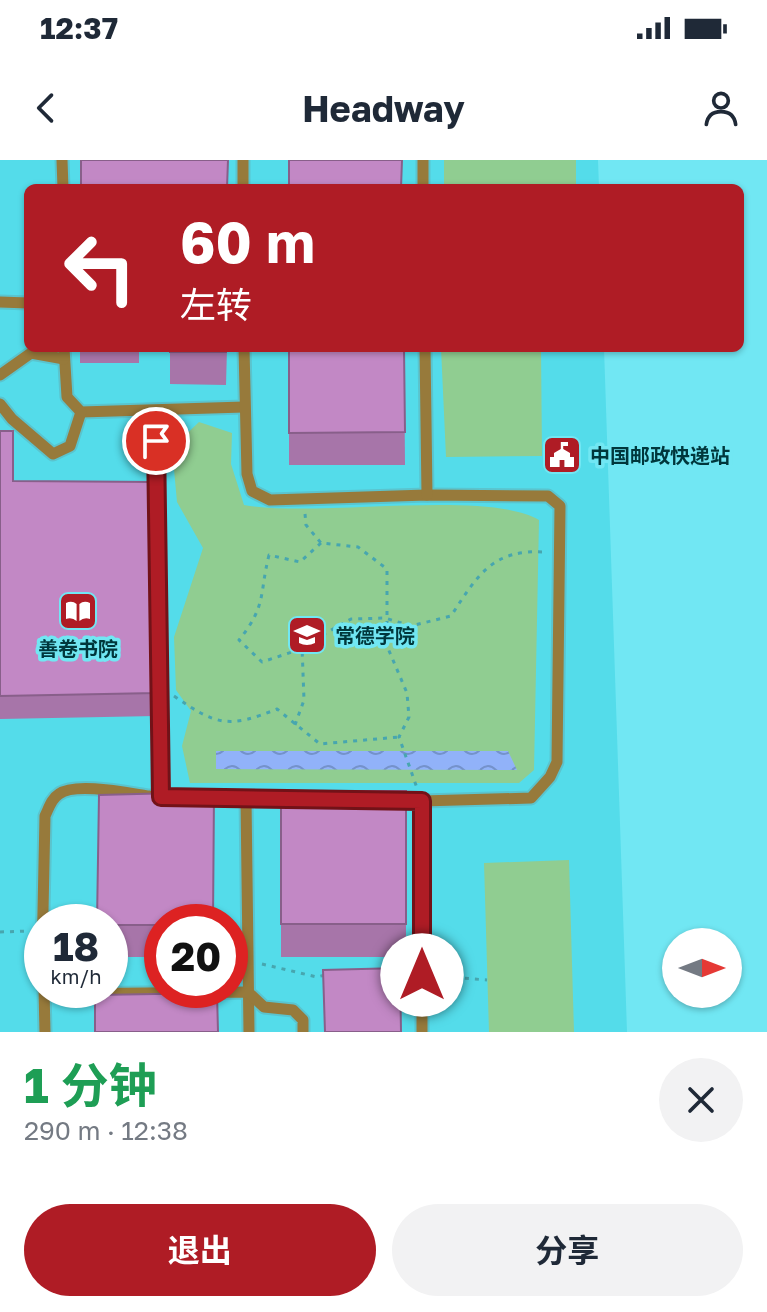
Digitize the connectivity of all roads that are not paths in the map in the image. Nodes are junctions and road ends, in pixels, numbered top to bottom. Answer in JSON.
{"nodes":[{"id":1,"x":62,"y":160,"type":"edge"},
{"id":2,"x":243,"y":160,"type":"edge"},
{"id":3,"x":423,"y":160,"type":"edge"},
{"id":4,"x":63,"y":184,"type":"edge"},
{"id":5,"x":243,"y":184,"type":"edge"},
{"id":6,"x":423,"y":184,"type":"edge"},
{"id":7,"x":0,"y":302,"type":"edge"},
{"id":8,"x":24,"y":303,"type":"edge"},
{"id":9,"x":244,"y":352,"type":"edge"},
{"id":10,"x":425,"y":352,"type":"edge"},
{"id":11,"x":64,"y":353,"type":"edge"},
{"id":12,"x":0,"y":375,"type":"edge"},
{"id":13,"x":0,"y":404,"type":"edge"},
{"id":14,"x":244,"y":407,"type":"junction"},
{"id":15,"x":156,"y":411,"type":"junction"},
{"id":16,"x":81,"y":412,"type":"junction"},
{"id":17,"x":427,"y":495,"type":"junction"},
{"id":18,"x":161,"y":797,"type":"junction"},
{"id":19,"x":175,"y":797,"type":"edge"},
{"id":20,"x":190,"y":798,"type":"edge"},
{"id":21,"x":246,"y":799,"type":"junction"},
{"id":22,"x":310,"y":800,"type":"edge"},
{"id":23,"x":374,"y":801,"type":"edge"},
{"id":24,"x":422,"y":801,"type":"junction"},
{"id":25,"x":41,"y":904,"type":"edge"},
{"id":26,"x":247,"y":904,"type":"edge"},
{"id":27,"x":248,"y":992,"type":"joint"},
{"id":28,"x":44,"y":1008,"type":"edge"},
{"id":29,"x":45,"y":1032,"type":"edge"},
{"id":30,"x":249,"y":1032,"type":"edge"},
{"id":31,"x":303,"y":1032,"type":"edge"},
{"id":32,"x":422,"y":1032,"type":"edge"}],
"edges":[{"from":1,"to":4,"type":"lane"},
{"from":2,"to":5,"type":"lane"},
{"from":3,"to":6,"type":"lane"},
{"from":7,"to":8,"type":"lane"},
{"from":9,"to":14,"type":"lane"},
{"from":10,"to":17,"type":"lane"},
{"from":11,"to":12,"type":"lane"},
{"from":11,"to":16,"type":"lane"},
{"from":13,"to":16,"type":"lane"},
{"from":14,"to":15,"type":"lane"},
{"from":14,"to":17,"type":"lane"},
{"from":15,"to":16,"type":"lane"},
{"from":15,"to":18,"type":"lane"},
{"from":17,"to":24,"type":"lane"},
{"from":18,"to":19,"type":"lane"},
{"from":18,"to":25,"type":"lane"},
{"from":20,"to":21,"type":"lane"},
{"from":21,"to":22,"type":"lane"},
{"from":21,"to":26,"type":"lane"},
{"from":23,"to":24,"type":"lane"},
{"from":24,"to":32,"type":"lane"},
{"from":27,"to":30,"type":"lane"},
{"from":27,"to":31,"type":"lane"},
{"from":28,"to":29,"type":"lane"}]}
